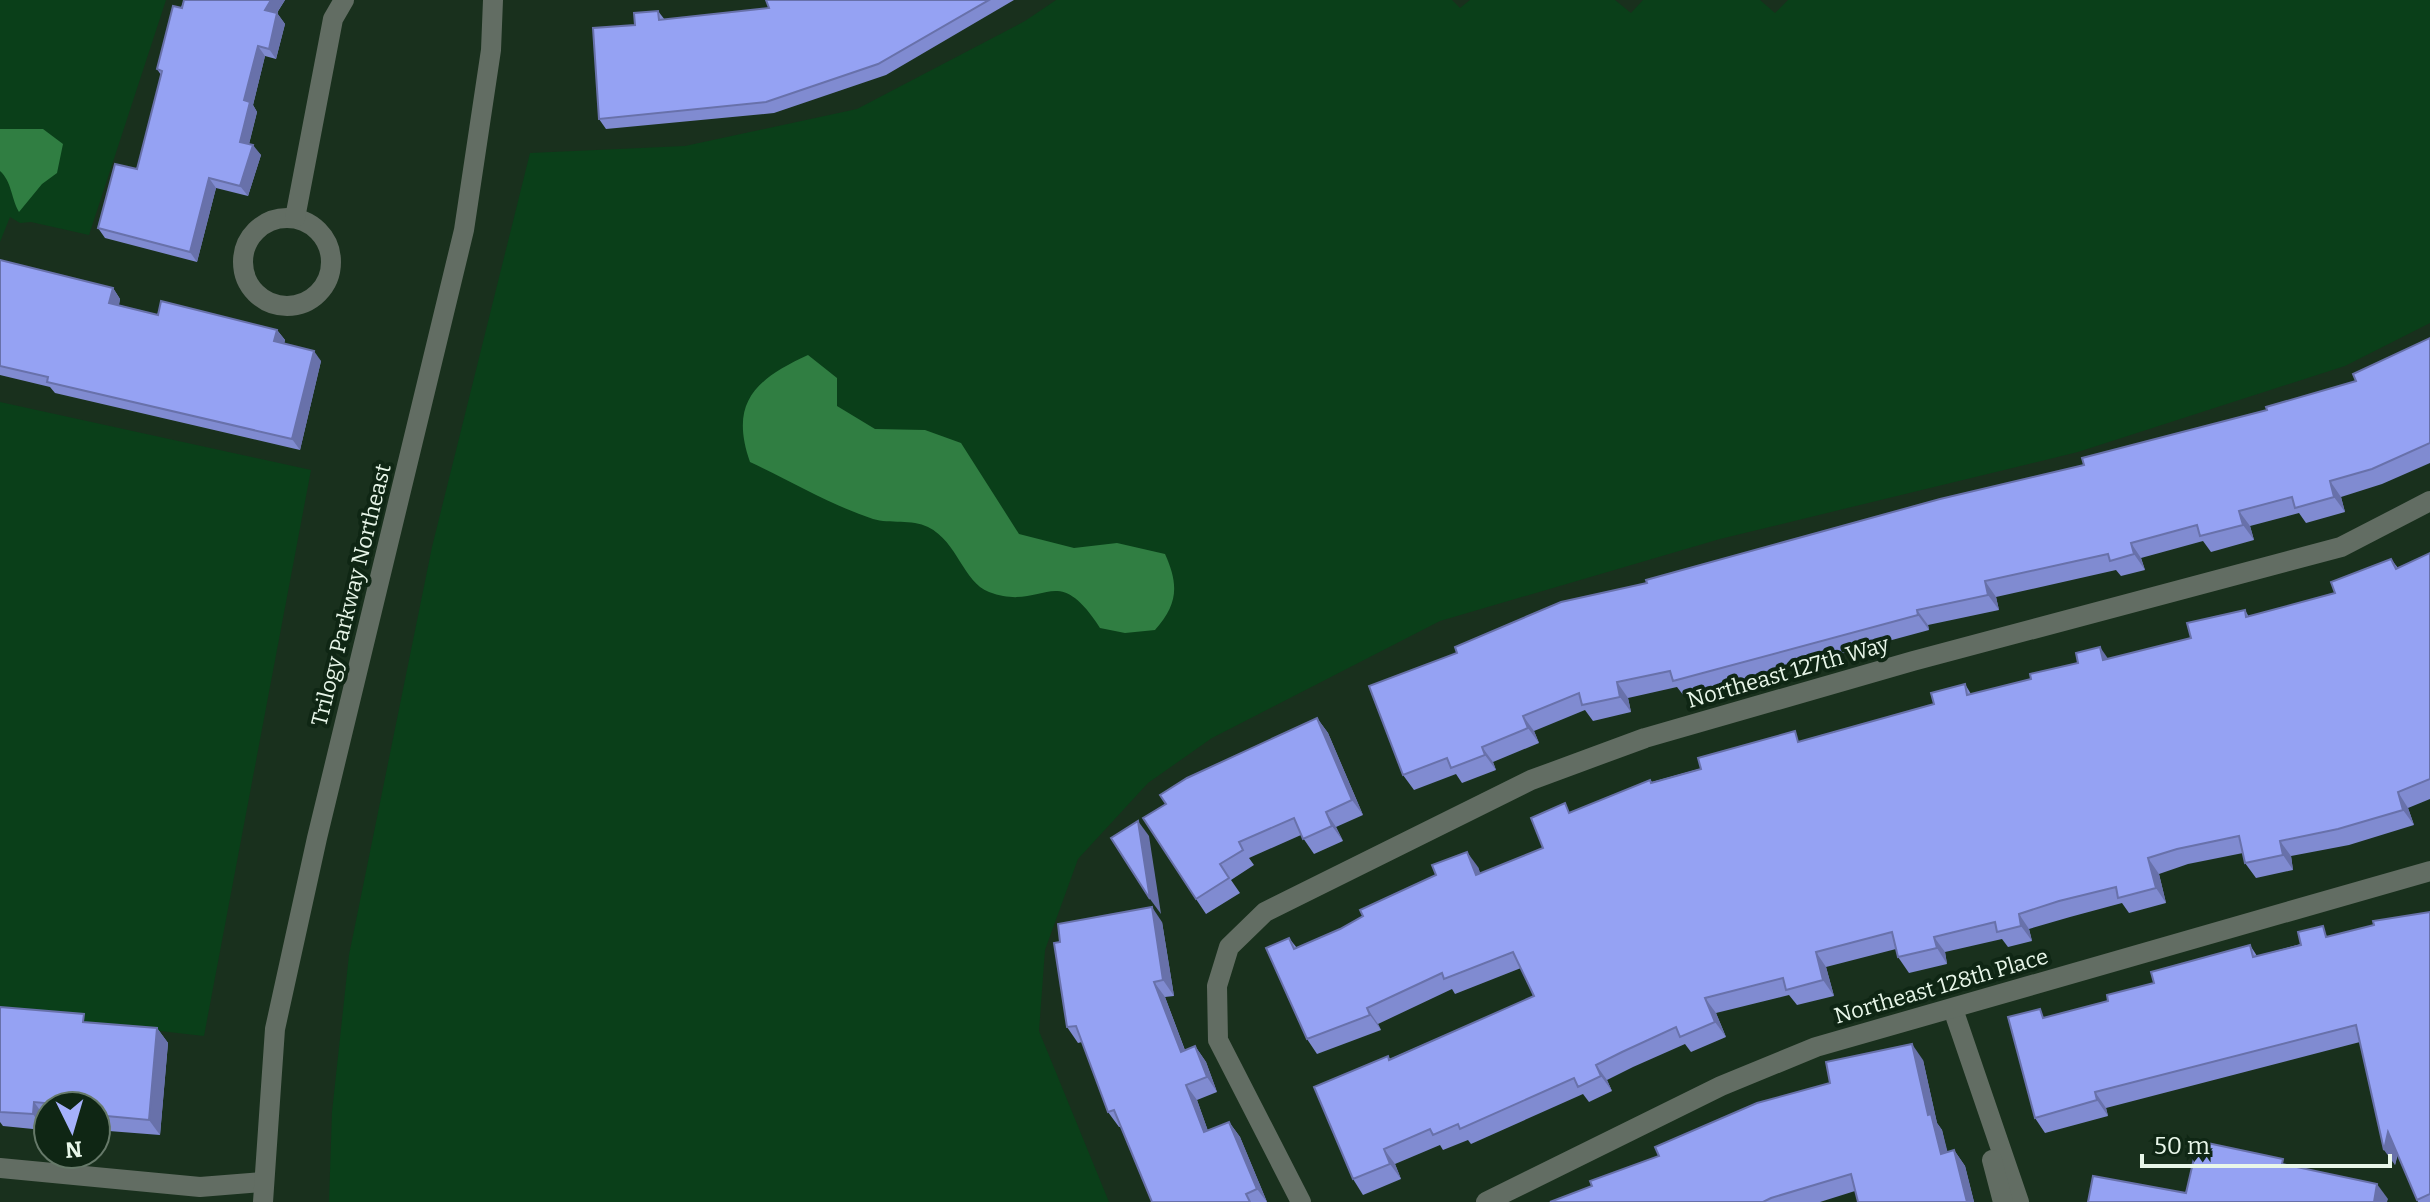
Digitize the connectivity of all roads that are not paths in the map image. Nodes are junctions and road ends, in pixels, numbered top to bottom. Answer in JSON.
{"nodes":[{"id":1,"x":344,"y":0,"type":"edge"},
{"id":2,"x":493,"y":0,"type":"edge"},
{"id":3,"x":295,"y":218,"type":"junction"},
{"id":4,"x":2430,"y":501,"type":"edge"},
{"id":5,"x":2430,"y":871,"type":"edge"},
{"id":6,"x":1953,"y":1009,"type":"junction"},
{"id":7,"x":0,"y":1168,"type":"edge"},
{"id":8,"x":263,"y":1192,"type":"edge"},
{"id":9,"x":1301,"y":1202,"type":"edge"},
{"id":10,"x":1486,"y":1202,"type":"edge"},
{"id":11,"x":2003,"y":1202,"type":"edge"},
{"id":12,"x":2019,"y":1202,"type":"edge"}],
"edges":[{"from":1,"to":3,"type":"street"},
{"from":2,"to":8,"type":"street","name":"Trilogy Parkway Northeast"},
{"from":3,"to":3,"type":"street"},
{"from":4,"to":9,"type":"street","name":"Northeast 127th Way"},
{"from":5,"to":6,"type":"street","name":"Northeast 128th Place"},
{"from":6,"to":10,"type":"street","name":"Northeast 128th Place"},
{"from":6,"to":11,"type":"street"},
{"from":6,"to":12,"type":"street"},
{"from":7,"to":8,"type":"street"}]}
